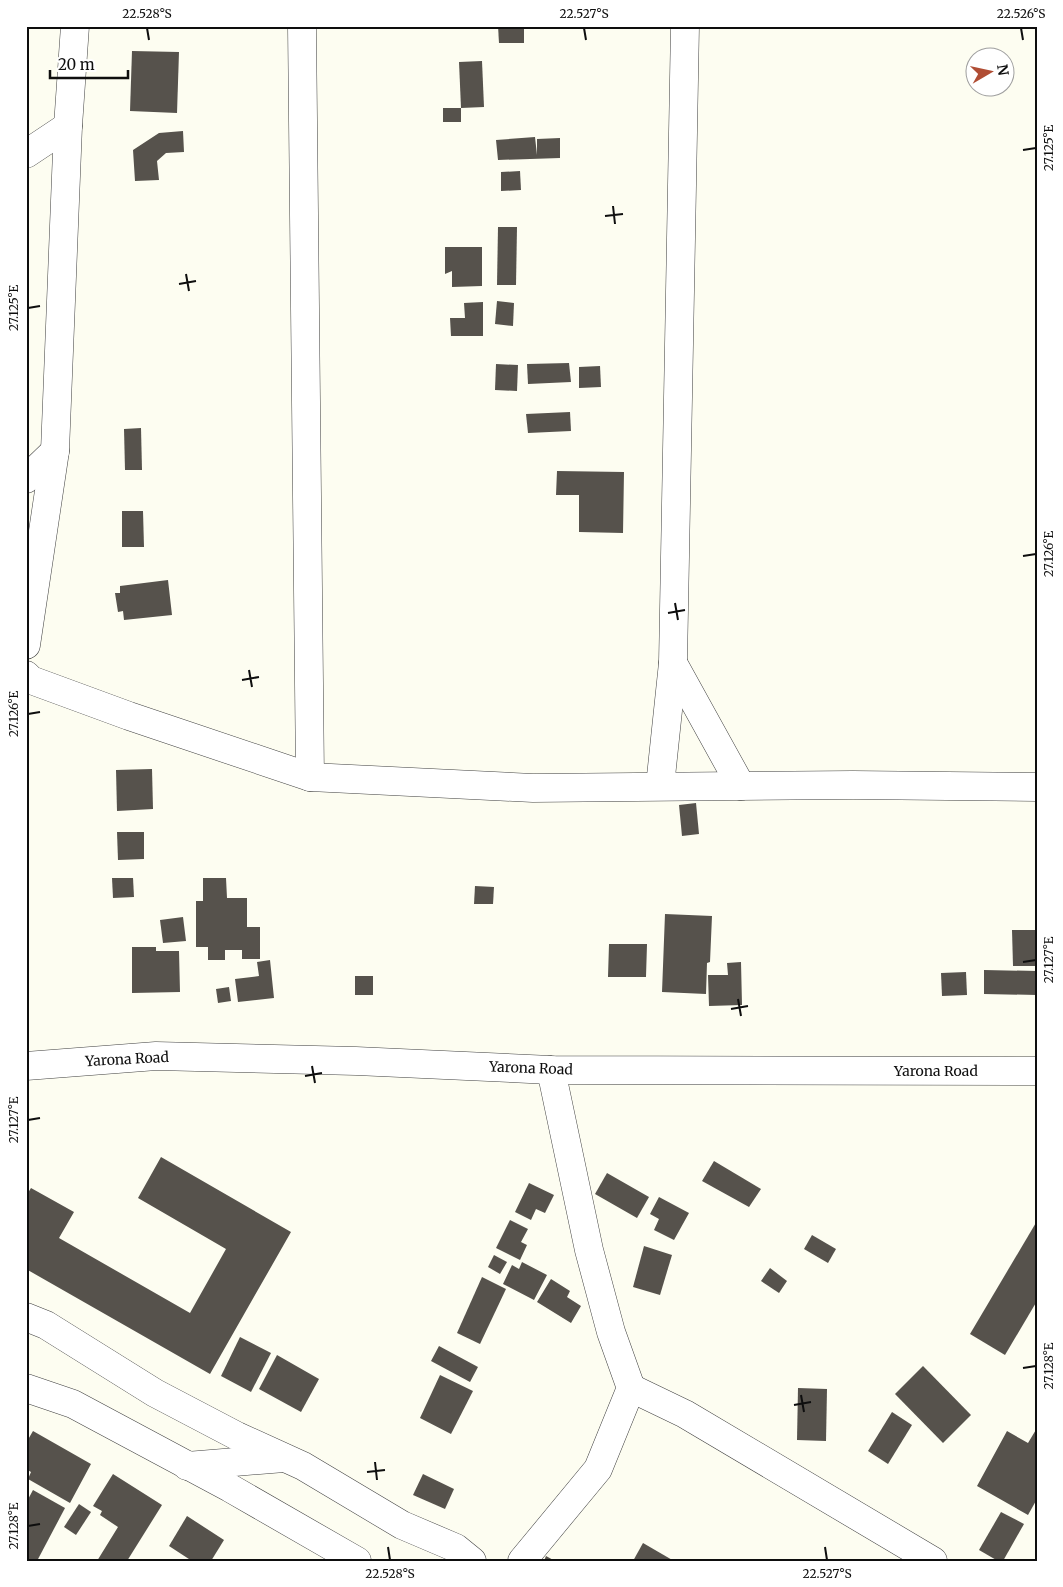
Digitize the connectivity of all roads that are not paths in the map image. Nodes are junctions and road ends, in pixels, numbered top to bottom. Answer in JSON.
{"nodes":[{"id":1,"x":75,"y":26,"type":"edge"},
{"id":2,"x":302,"y":26,"type":"edge"},
{"id":3,"x":686,"y":26,"type":"edge"},
{"id":4,"x":68,"y":126,"type":"junction"},
{"id":5,"x":26,"y":154,"type":"edge"},
{"id":6,"x":55,"y":451,"type":"junction"},
{"id":7,"x":26,"y":479,"type":"edge"},
{"id":8,"x":26,"y":645,"type":"edge"},
{"id":9,"x":673,"y":663,"type":"junction"},
{"id":10,"x":26,"y":675,"type":"edge"},
{"id":11,"x":310,"y":777,"type":"junction"},
{"id":12,"x":660,"y":786,"type":"junction"},
{"id":13,"x":741,"y":786,"type":"junction"},
{"id":14,"x":1037,"y":787,"type":"edge"},
{"id":15,"x":26,"y":1066,"type":"edge"},
{"id":16,"x":551,"y":1070,"type":"junction"},
{"id":17,"x":1037,"y":1071,"type":"edge"},
{"id":18,"x":26,"y":1317,"type":"edge"},
{"id":19,"x":26,"y":1388,"type":"edge"},
{"id":20,"x":631,"y":1388,"type":"junction"},
{"id":21,"x":284,"y":1458,"type":"junction"},
{"id":22,"x":186,"y":1466,"type":"junction"},
{"id":23,"x":357,"y":1561,"type":"edge"},
{"id":24,"x":472,"y":1561,"type":"edge"},
{"id":25,"x":522,"y":1561,"type":"edge"},
{"id":26,"x":933,"y":1561,"type":"edge"}],
"edges":[{"from":1,"to":4,"type":"street"},
{"from":2,"to":11,"type":"street"},
{"from":3,"to":9,"type":"street"},
{"from":4,"to":5,"type":"street"},
{"from":4,"to":6,"type":"street"},
{"from":6,"to":7,"type":"street"},
{"from":6,"to":8,"type":"street"},
{"from":9,"to":12,"type":"street"},
{"from":9,"to":13,"type":"street"},
{"from":10,"to":11,"type":"street"},
{"from":11,"to":12,"type":"street"},
{"from":12,"to":13,"type":"street"},
{"from":13,"to":14,"type":"street"},
{"from":15,"to":16,"type":"street","name":"Yarona Road"},
{"from":16,"to":17,"type":"street","name":"Yarona Road"},
{"from":16,"to":20,"type":"street"},
{"from":18,"to":21,"type":"street"},
{"from":19,"to":22,"type":"street"},
{"from":20,"to":25,"type":"street"},
{"from":20,"to":26,"type":"street"},
{"from":21,"to":22,"type":"street"},
{"from":21,"to":24,"type":"street"},
{"from":22,"to":23,"type":"street"}]}
